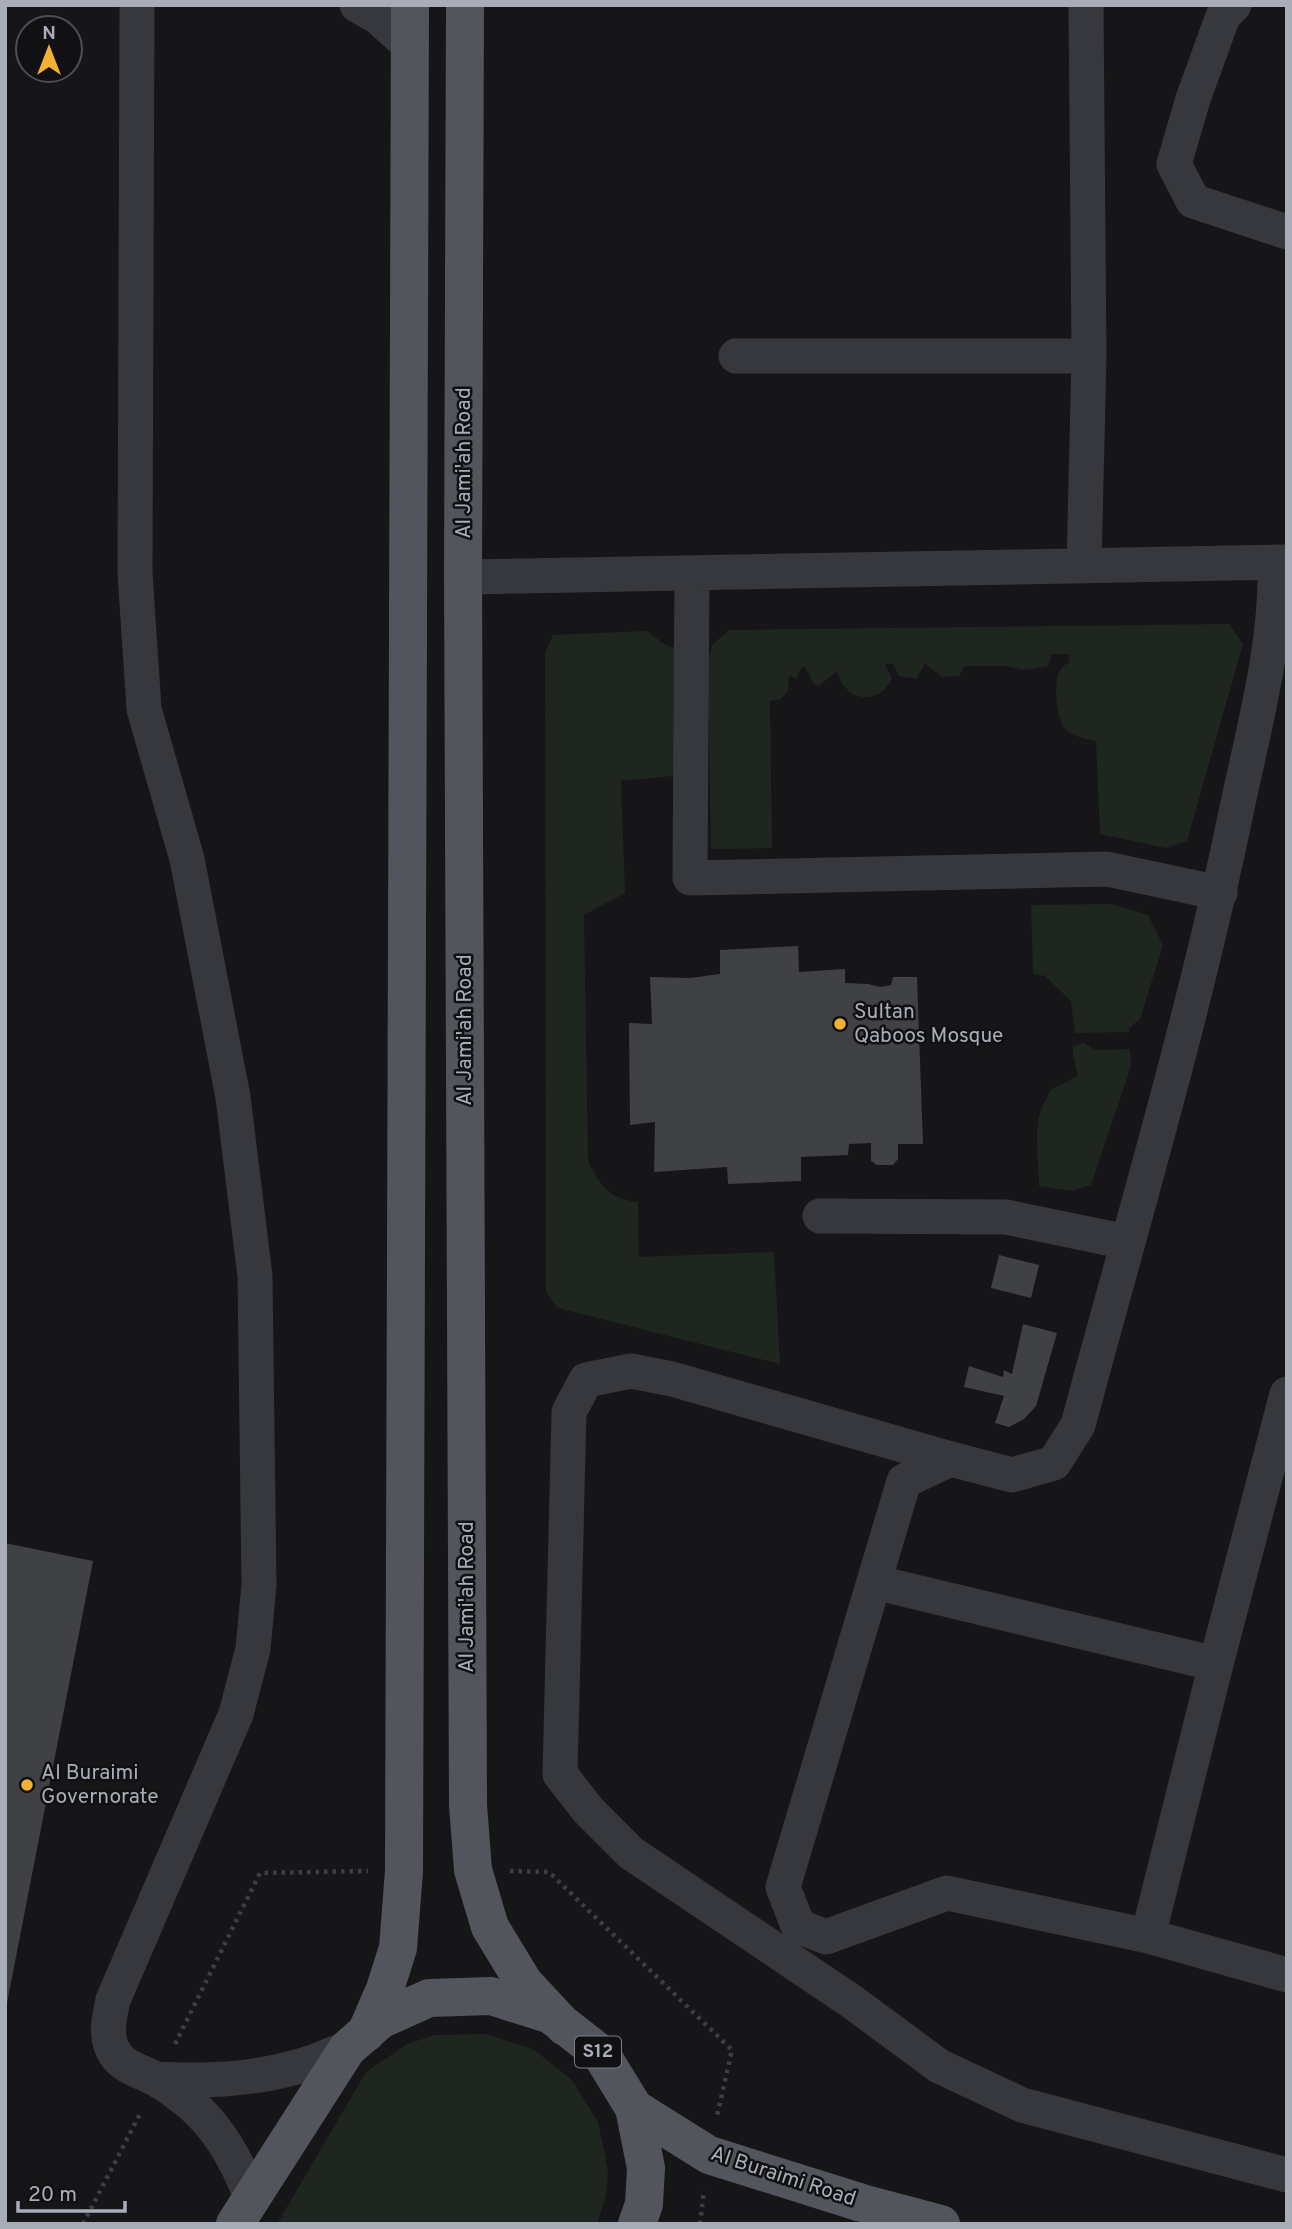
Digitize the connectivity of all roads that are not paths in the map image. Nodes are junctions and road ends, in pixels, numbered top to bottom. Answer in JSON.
{"nodes":[{"id":1,"x":137,"y":5,"type":"edge"},
{"id":2,"x":357,"y":5,"type":"edge"},
{"id":3,"x":410,"y":5,"type":"edge"},
{"id":4,"x":466,"y":5,"type":"edge"},
{"id":5,"x":1086,"y":5,"type":"edge"},
{"id":6,"x":1234,"y":5,"type":"edge"},
{"id":7,"x":410,"y":45,"type":"junction"},
{"id":8,"x":1287,"y":232,"type":"edge"},
{"id":9,"x":736,"y":356,"type":"dead end"},
{"id":10,"x":1089,"y":356,"type":"junction"},
{"id":11,"x":1281,"y":562,"type":"edge"},
{"id":12,"x":1084,"y":566,"type":"junction"},
{"id":13,"x":692,"y":573,"type":"junction"},
{"id":14,"x":463,"y":577,"type":"junction"},
{"id":15,"x":1220,"y":893,"type":"junction"},
{"id":16,"x":820,"y":1216,"type":"dead end"},
{"id":17,"x":1127,"y":1242,"type":"junction"},
{"id":18,"x":1287,"y":1394,"type":"edge"},
{"id":19,"x":951,"y":1460,"type":"junction"},
{"id":20,"x":874,"y":1582,"type":"junction"},
{"id":21,"x":1216,"y":1664,"type":"junction"},
{"id":22,"x":1148,"y":1936,"type":"junction"},
{"id":23,"x":788,"y":1939,"type":"junction"},
{"id":24,"x":1287,"y":1975,"type":"edge"},
{"id":25,"x":565,"y":2027,"type":"junction"},
{"id":26,"x":356,"y":2041,"type":"junction"},
{"id":27,"x":157,"y":2079,"type":"junction"},
{"id":28,"x":634,"y":2108,"type":"junction"},
{"id":29,"x":1287,"y":2175,"type":"edge"},
{"id":30,"x":243,"y":2211,"type":"edge"},
{"id":31,"x":637,"y":2224,"type":"edge"},
{"id":32,"x":941,"y":2224,"type":"edge"}],
"edges":[{"from":1,"to":27,"type":"street"},
{"from":2,"to":7,"type":"street"},
{"from":3,"to":7,"type":"main road"},
{"from":4,"to":14,"type":"main road","name":"Al Jami'ah Road"},
{"from":5,"to":10,"type":"street"},
{"from":6,"to":8,"type":"street"},
{"from":7,"to":26,"type":"main road"},
{"from":9,"to":10,"type":"street"},
{"from":10,"to":12,"type":"street"},
{"from":11,"to":12,"type":"street"},
{"from":11,"to":15,"type":"street"},
{"from":12,"to":13,"type":"street"},
{"from":13,"to":14,"type":"street"},
{"from":13,"to":15,"type":"street"},
{"from":14,"to":25,"type":"main road","name":"Al Jami'ah Road"},
{"from":15,"to":17,"type":"street"},
{"from":16,"to":17,"type":"street"},
{"from":17,"to":19,"type":"street"},
{"from":18,"to":21,"type":"street"},
{"from":19,"to":20,"type":"street"},
{"from":19,"to":23,"type":"street"},
{"from":20,"to":21,"type":"street"},
{"from":20,"to":23,"type":"street"},
{"from":21,"to":22,"type":"street"},
{"from":22,"to":23,"type":"street"},
{"from":22,"to":24,"type":"street"},
{"from":23,"to":29,"type":"street"},
{"from":25,"to":26,"type":"main road","number":"S12"},
{"from":25,"to":28,"type":"main road","number":"S12"},
{"from":26,"to":27,"type":"street"},
{"from":26,"to":30,"type":"main road","number":"S12"},
{"from":27,"to":30,"type":"street"},
{"from":28,"to":31,"type":"main road","number":"S12"},
{"from":28,"to":32,"type":"main road","name":"Al Buraimi Road","number":"S12"}]}
